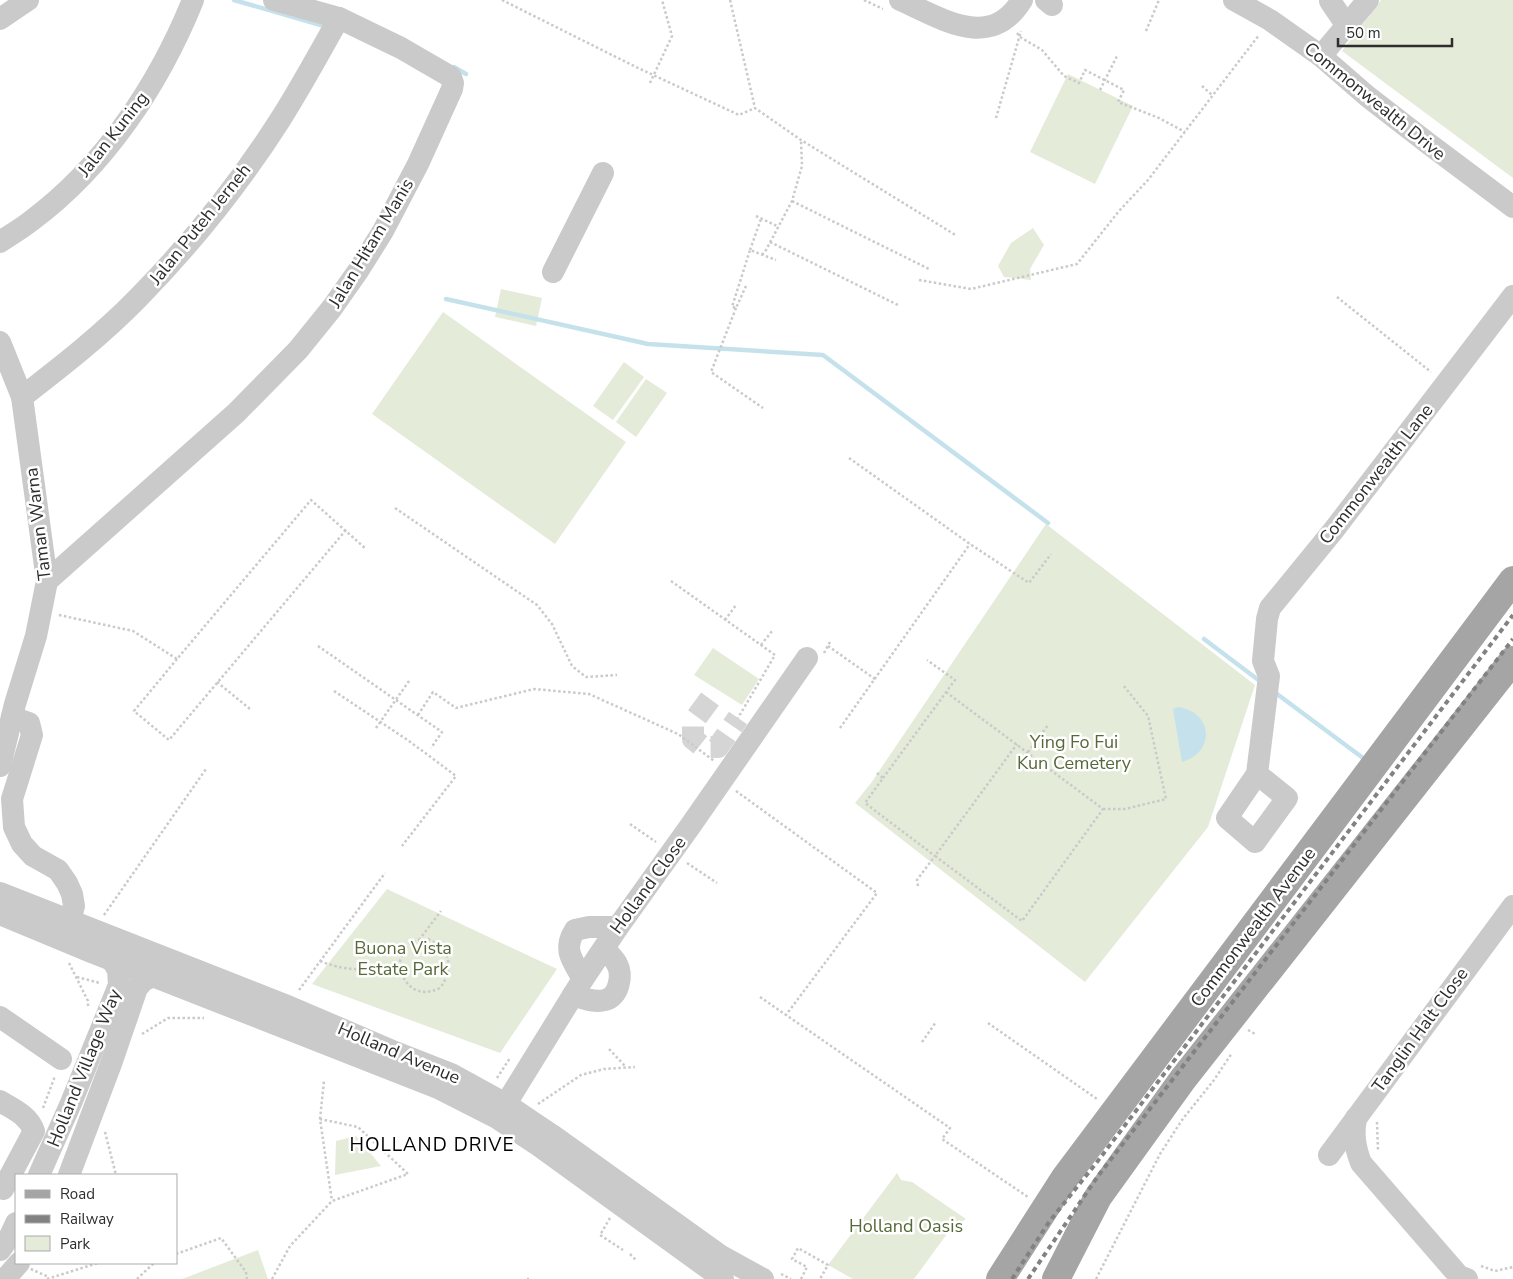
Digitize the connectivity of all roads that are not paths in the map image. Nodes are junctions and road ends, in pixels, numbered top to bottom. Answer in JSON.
{"nodes":[{"id":1,"x":28,"y":0,"type":"edge"},
{"id":2,"x":193,"y":0,"type":"edge"},
{"id":3,"x":274,"y":0,"type":"edge"},
{"id":4,"x":900,"y":0,"type":"edge"},
{"id":5,"x":1022,"y":0,"type":"edge"},
{"id":6,"x":1234,"y":0,"type":"edge"},
{"id":7,"x":1368,"y":0,"type":"edge"},
{"id":8,"x":1330,"y":1,"type":"edge"},
{"id":9,"x":0,"y":18,"type":"edge"},
{"id":10,"x":339,"y":18,"type":"junction"},
{"id":11,"x":1347,"y":26,"type":"junction"},
{"id":12,"x":1321,"y":56,"type":"junction"},
{"id":13,"x":603,"y":173,"type":"dead end"},
{"id":14,"x":1513,"y":207,"type":"edge"},
{"id":15,"x":0,"y":242,"type":"edge"},
{"id":16,"x":553,"y":272,"type":"dead end"},
{"id":17,"x":1513,"y":296,"type":"edge"},
{"id":18,"x":0,"y":342,"type":"edge"},
{"id":19,"x":22,"y":397,"type":"junction"},
{"id":20,"x":1513,"y":580,"type":"edge"},
{"id":21,"x":47,"y":581,"type":"junction"},
{"id":22,"x":807,"y":658,"type":"dead end"},
{"id":23,"x":1513,"y":660,"type":"edge"},
{"id":24,"x":9,"y":708,"type":"edge"},
{"id":25,"x":1,"y":762,"type":"edge"},
{"id":26,"x":1257,"y":774,"type":"dead end"},
{"id":27,"x":0,"y":893,"type":"edge"},
{"id":28,"x":1513,"y":906,"type":"edge"},
{"id":29,"x":0,"y":914,"type":"edge"},
{"id":30,"x":70,"y":921,"type":"junction"},
{"id":31,"x":618,"y":927,"type":"junction"},
{"id":32,"x":604,"y":949,"type":"junction"},
{"id":33,"x":112,"y":960,"type":"junction"},
{"id":34,"x":153,"y":976,"type":"junction"},
{"id":35,"x":578,"y":987,"type":"junction"},
{"id":36,"x":0,"y":1017,"type":"edge"},
{"id":37,"x":61,"y":1059,"type":"road end"},
{"id":38,"x":0,"y":1101,"type":"edge"},
{"id":39,"x":502,"y":1111,"type":"junction"},
{"id":40,"x":1366,"y":1120,"type":"junction"},
{"id":41,"x":1329,"y":1155,"type":"dead end"},
{"id":42,"x":38,"y":1174,"type":"edge"},
{"id":43,"x":69,"y":1174,"type":"edge"},
{"id":44,"x":6,"y":1190,"type":"edge"},
{"id":45,"x":15,"y":1225,"type":"edge"},
{"id":46,"x":0,"y":1250,"type":"edge"},
{"id":47,"x":17,"y":1264,"type":"edge"},
{"id":48,"x":720,"y":1271,"type":"edge"},
{"id":49,"x":1470,"y":1271,"type":"edge"},
{"id":50,"x":5,"y":1279,"type":"edge"},
{"id":51,"x":763,"y":1279,"type":"edge"},
{"id":52,"x":1000,"y":1279,"type":"edge"},
{"id":53,"x":1056,"y":1279,"type":"edge"}],
"edges":[{"from":1,"to":9,"type":"street"},
{"from":2,"to":15,"type":"street","name":"Jalan Kuning"},
{"from":3,"to":10,"type":"street","name":"Jalan Hitam Manis"},
{"from":4,"to":5,"type":"street"},
{"from":6,"to":12,"type":"street","name":"Commonwealth Drive"},
{"from":7,"to":11,"type":"street"},
{"from":8,"to":11,"type":"street"},
{"from":10,"to":19,"type":"street","name":"Jalan Puteh Jerneh"},
{"from":10,"to":21,"type":"street","name":"Jalan Hitam Manis"},
{"from":11,"to":12,"type":"street"},
{"from":12,"to":14,"type":"street","name":"Commonwealth Drive"},
{"from":13,"to":16,"type":"street"},
{"from":17,"to":26,"type":"street","name":"Commonwealth Lane"},
{"from":18,"to":19,"type":"street","name":"Taman Warna"},
{"from":19,"to":21,"type":"street","name":"Taman Warna"},
{"from":20,"to":52,"type":"main road","name":"Commonwealth Avenue"},
{"from":21,"to":24,"type":"street","name":"Taman Warna"},
{"from":22,"to":31,"type":"street","name":"Holland Close"},
{"from":23,"to":53,"type":"main road","name":"Commonwealth Avenue"},
{"from":24,"to":25,"type":"street","name":"Taman Warna"},
{"from":24,"to":30,"type":"street"},
{"from":27,"to":30,"type":"street","name":"Holland Avenue"},
{"from":28,"to":40,"type":"street","name":"Tanglin Halt Close"},
{"from":29,"to":33,"type":"street","name":"Holland Avenue"},
{"from":30,"to":39,"type":"street","name":"Holland Avenue"},
{"from":31,"to":32,"type":"street","name":"Holland Close"},
{"from":31,"to":35,"type":"street"},
{"from":32,"to":35,"type":"street","name":"Holland Close"},
{"from":32,"to":35,"type":"street"},
{"from":33,"to":34,"type":"street","name":"Holland Avenue"},
{"from":33,"to":42,"type":"street","name":"Holland Village Way"},
{"from":34,"to":39,"type":"street","name":"Holland Avenue"},
{"from":34,"to":43,"type":"street","name":"Holland Village Way"},
{"from":35,"to":39,"type":"street","name":"Holland Close"},
{"from":36,"to":37,"type":"street"},
{"from":38,"to":44,"type":"street"},
{"from":39,"to":48,"type":"street","name":"Holland Avenue"},
{"from":40,"to":41,"type":"street","name":"Tanglin Halt Close"},
{"from":40,"to":49,"type":"street"},
{"from":45,"to":46,"type":"street"},
{"from":47,"to":50,"type":"street"},
{"from":48,"to":51,"type":"street","name":"Holland Avenue"}]}
